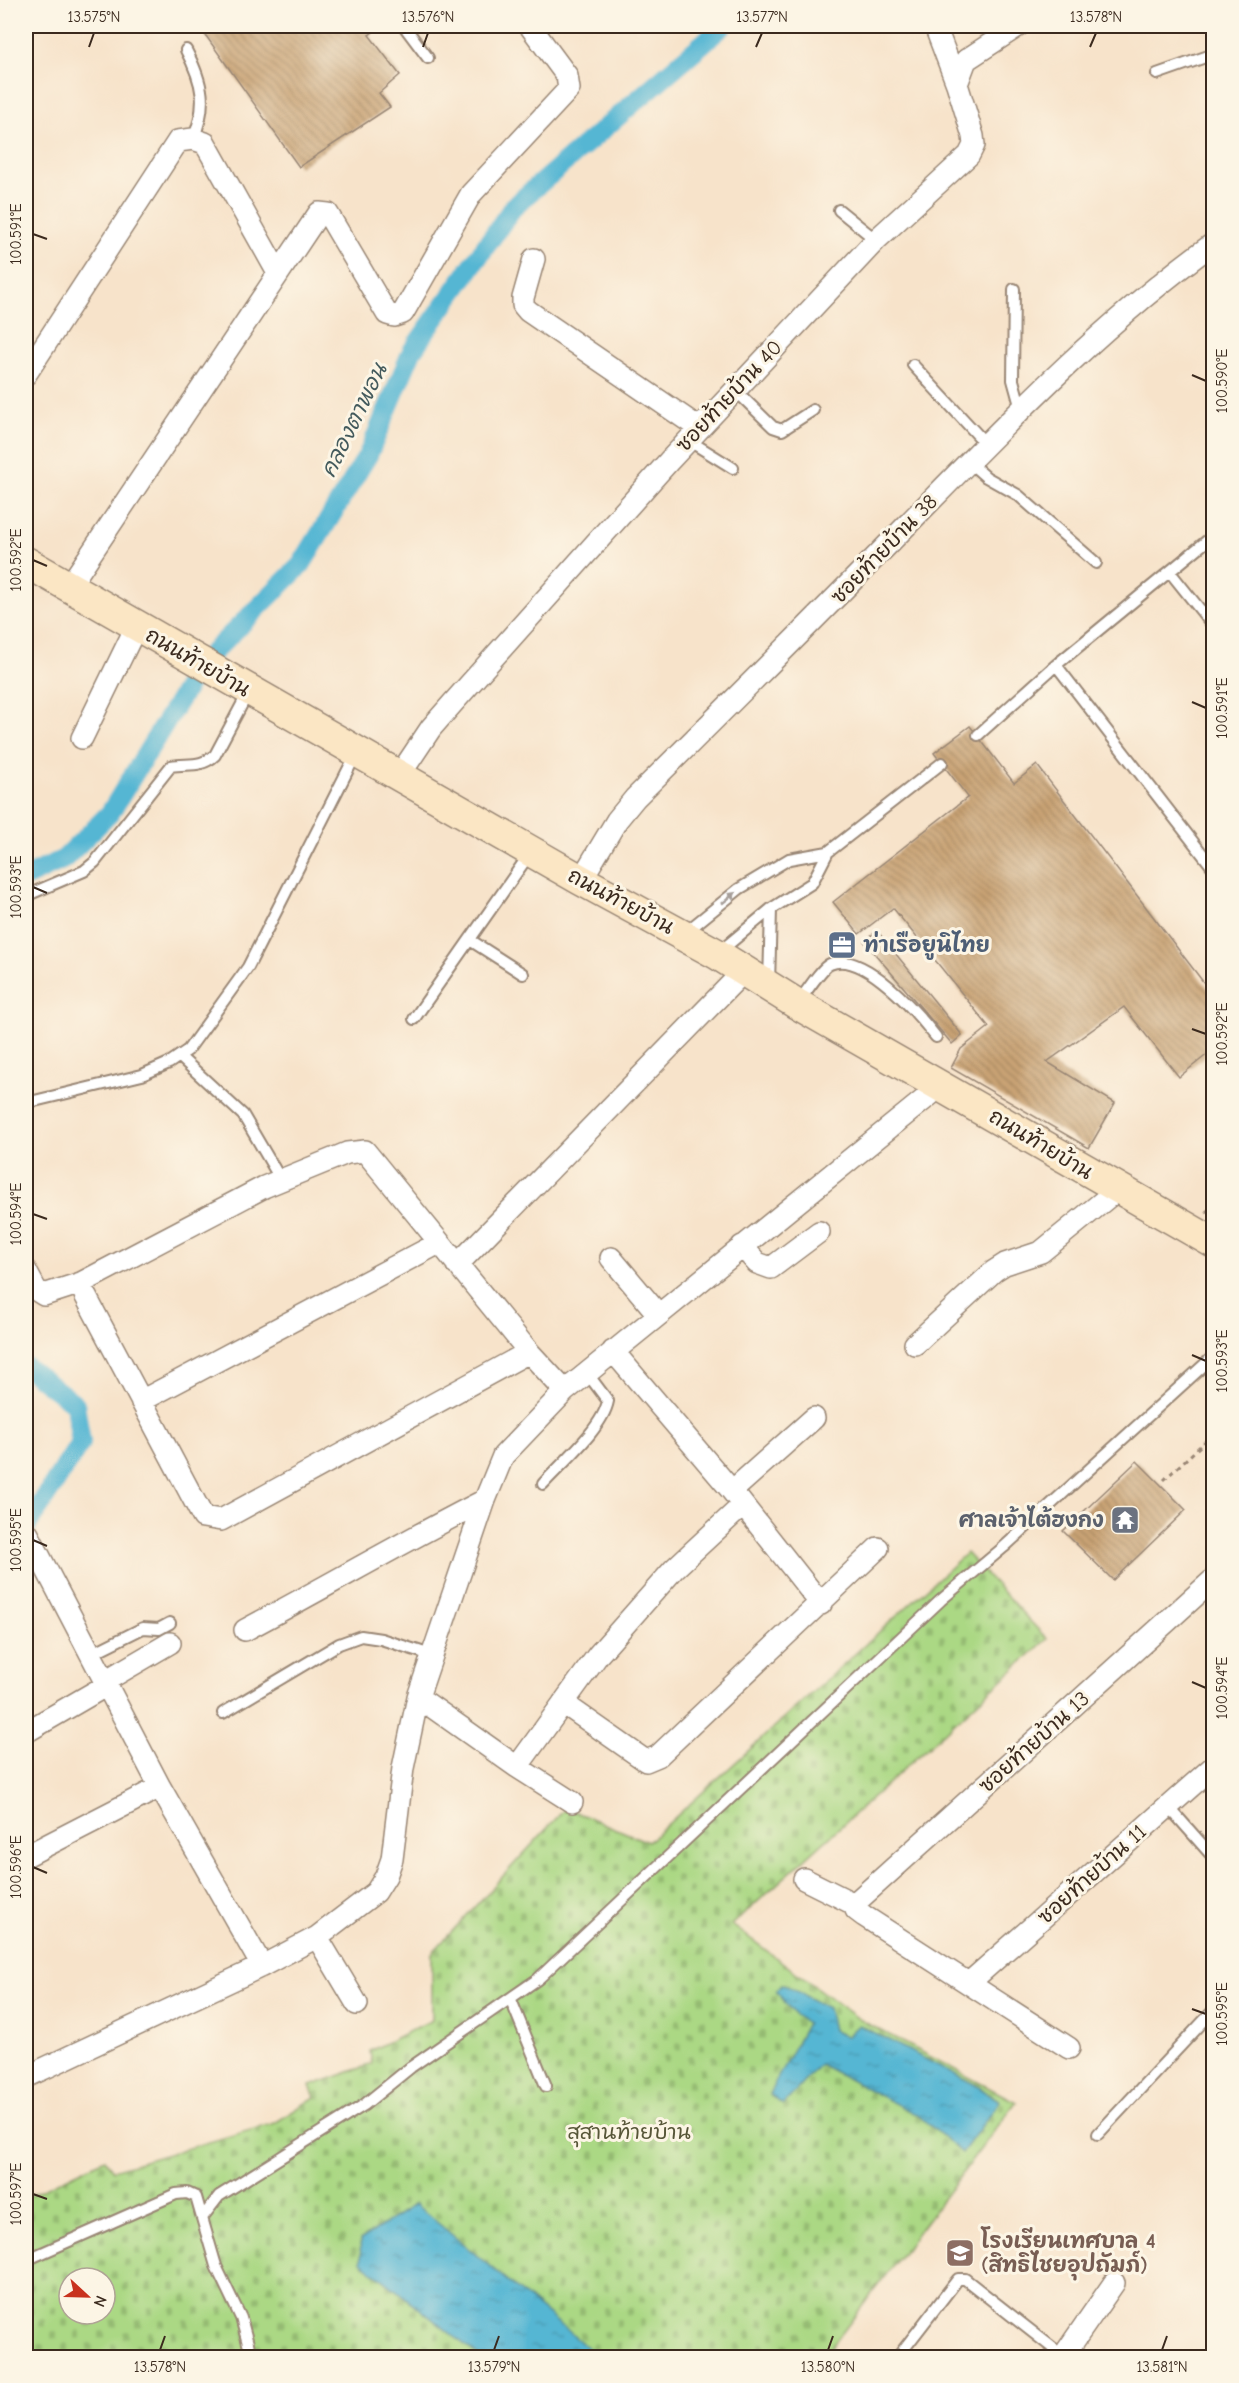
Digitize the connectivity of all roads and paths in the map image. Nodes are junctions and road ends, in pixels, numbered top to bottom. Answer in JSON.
{"nodes":[{"id":1,"x":404,"y":26,"type":"edge"},
{"id":2,"x":530,"y":26,"type":"edge"},
{"id":3,"x":935,"y":26,"type":"edge"},
{"id":4,"x":1018,"y":26,"type":"edge"},
{"id":5,"x":186,"y":50,"type":"dead end"},
{"id":6,"x":1214,"y":54,"type":"edge"},
{"id":7,"x":428,"y":58,"type":"dead end"},
{"id":8,"x":1157,"y":74,"type":"dead end"},
{"id":9,"x":957,"y":84,"type":"junction"},
{"id":10,"x":193,"y":139,"type":"junction"},
{"id":11,"x":839,"y":210,"type":"dead end"},
{"id":12,"x":876,"y":240,"type":"junction"},
{"id":13,"x":1211,"y":249,"type":"edge"},
{"id":14,"x":534,"y":259,"type":"dead end"},
{"id":15,"x":278,"y":273,"type":"junction"},
{"id":16,"x":1014,"y":289,"type":"dead end"},
{"id":17,"x":913,"y":365,"type":"dead end"},
{"id":18,"x":26,"y":374,"type":"edge"},
{"id":19,"x":735,"y":390,"type":"junction"},
{"id":20,"x":1021,"y":409,"type":"junction"},
{"id":21,"x":813,"y":410,"type":"dead end"},
{"id":22,"x":694,"y":434,"type":"junction"},
{"id":23,"x":986,"y":444,"type":"junction"},
{"id":24,"x":969,"y":462,"type":"junction"},
{"id":25,"x":733,"y":468,"type":"dead end"},
{"id":26,"x":1214,"y":535,"type":"edge"},
{"id":27,"x":26,"y":562,"type":"edge"},
{"id":28,"x":1096,"y":563,"type":"dead end"},
{"id":29,"x":1170,"y":572,"type":"junction"},
{"id":30,"x":68,"y":588,"type":"junction"},
{"id":31,"x":136,"y":627,"type":"junction"},
{"id":32,"x":1214,"y":627,"type":"edge"},
{"id":33,"x":1056,"y":665,"type":"junction"},
{"id":34,"x":239,"y":685,"type":"junction"},
{"id":35,"x":978,"y":735,"type":"dead end"},
{"id":36,"x":82,"y":738,"type":"dead end"},
{"id":37,"x":357,"y":752,"type":"junction"},
{"id":38,"x":942,"y":763,"type":"dead end"},
{"id":39,"x":399,"y":776,"type":"junction"},
{"id":40,"x":531,"y":851,"type":"junction"},
{"id":41,"x":828,"y":852,"type":"junction"},
{"id":42,"x":1214,"y":868,"type":"edge"},
{"id":43,"x":580,"y":880,"type":"junction"},
{"id":44,"x":30,"y":894,"type":"dead end"},
{"id":45,"x":771,"y":909,"type":"junction"},
{"id":46,"x":683,"y":934,"type":"junction"},
{"id":47,"x":470,"y":940,"type":"junction"},
{"id":48,"x":717,"y":954,"type":"junction"},
{"id":49,"x":744,"y":971,"type":"junction"},
{"id":50,"x":523,"y":974,"type":"dead end"},
{"id":51,"x":769,"y":986,"type":"junction"},
{"id":52,"x":797,"y":1004,"type":"junction"},
{"id":53,"x":414,"y":1019,"type":"dead end"},
{"id":54,"x":936,"y":1037,"type":"dead end"},
{"id":55,"x":179,"y":1056,"type":"junction"},
{"id":56,"x":942,"y":1085,"type":"junction"},
{"id":57,"x":26,"y":1103,"type":"edge"},
{"id":58,"x":282,"y":1180,"type":"junction"},
{"id":59,"x":1117,"y":1190,"type":"junction"},
{"id":60,"x":819,"y":1232,"type":"dead end"},
{"id":61,"x":439,"y":1243,"type":"junction"},
{"id":62,"x":1214,"y":1244,"type":"edge"},
{"id":63,"x":742,"y":1246,"type":"junction"},
{"id":64,"x":611,"y":1258,"type":"dead end"},
{"id":65,"x":457,"y":1265,"type":"junction"},
{"id":66,"x":26,"y":1271,"type":"edge"},
{"id":67,"x":81,"y":1283,"type":"junction"},
{"id":68,"x":658,"y":1314,"type":"junction"},
{"id":69,"x":915,"y":1344,"type":"dead end"},
{"id":70,"x":612,"y":1351,"type":"junction"},
{"id":71,"x":529,"y":1352,"type":"junction"},
{"id":72,"x":1214,"y":1356,"type":"edge"},
{"id":73,"x":587,"y":1373,"type":"junction"},
{"id":74,"x":565,"y":1391,"type":"junction"},
{"id":75,"x":141,"y":1401,"type":"junction"},
{"id":76,"x":814,"y":1418,"type":"dead end"},
{"id":77,"x":1214,"y":1433,"type":"edge"},
{"id":78,"x":1164,"y":1480,"type":"dead end"},
{"id":79,"x":543,"y":1484,"type":"dead end"},
{"id":80,"x":738,"y":1498,"type":"junction"},
{"id":81,"x":485,"y":1500,"type":"junction"},
{"id":82,"x":28,"y":1534,"type":"dead end"},
{"id":83,"x":878,"y":1548,"type":"dead end"},
{"id":84,"x":1214,"y":1579,"type":"edge"},
{"id":85,"x":821,"y":1604,"type":"junction"},
{"id":86,"x":245,"y":1630,"type":"dead end"},
{"id":87,"x":170,"y":1633,"type":"joint"},
{"id":88,"x":91,"y":1654,"type":"junction"},
{"id":89,"x":431,"y":1655,"type":"junction"},
{"id":90,"x":106,"y":1683,"type":"junction"},
{"id":91,"x":418,"y":1697,"type":"junction"},
{"id":92,"x":563,"y":1703,"type":"junction"},
{"id":93,"x":223,"y":1713,"type":"dead end"},
{"id":94,"x":26,"y":1732,"type":"edge"},
{"id":95,"x":517,"y":1767,"type":"junction"},
{"id":96,"x":1212,"y":1770,"type":"edge"},
{"id":97,"x":160,"y":1787,"type":"junction"},
{"id":98,"x":572,"y":1802,"type":"dead end"},
{"id":99,"x":1168,"y":1806,"type":"junction"},
{"id":100,"x":26,"y":1857,"type":"edge"},
{"id":101,"x":1214,"y":1858,"type":"edge"},
{"id":102,"x":804,"y":1880,"type":"dead end"},
{"id":103,"x":854,"y":1904,"type":"junction"},
{"id":104,"x":317,"y":1937,"type":"junction"},
{"id":105,"x":262,"y":1966,"type":"junction"},
{"id":106,"x":970,"y":1982,"type":"junction"},
{"id":107,"x":511,"y":2000,"type":"junction"},
{"id":108,"x":357,"y":2004,"type":"dead end"},
{"id":109,"x":1214,"y":2010,"type":"edge"},
{"id":110,"x":1069,"y":2048,"type":"dead end"},
{"id":111,"x":26,"y":2077,"type":"edge"},
{"id":112,"x":546,"y":2086,"type":"dead end"},
{"id":113,"x":1098,"y":2134,"type":"dead end"},
{"id":114,"x":202,"y":2218,"type":"junction"},
{"id":115,"x":26,"y":2260,"type":"edge"},
{"id":116,"x":1114,"y":2283,"type":"dead end"},
{"id":117,"x":1067,"y":2356,"type":"edge"},
{"id":118,"x":239,"y":2358,"type":"edge"},
{"id":119,"x":251,"y":2358,"type":"edge"},
{"id":120,"x":897,"y":2358,"type":"edge"}],
"edges":[{"from":1,"to":7,"type":"lane"},
{"from":2,"to":15,"type":"street"},
{"from":3,"to":9,"type":"street","name":"ซอยท้ายบ้าน 40"},
{"from":4,"to":9,"type":"street"},
{"from":5,"to":10,"type":"lane"},
{"from":6,"to":8,"type":"lane"},
{"from":9,"to":12,"type":"street","name":"ซอยท้ายบ้าน 40"},
{"from":10,"to":15,"type":"street"},
{"from":10,"to":18,"type":"street"},
{"from":11,"to":12,"type":"lane"},
{"from":12,"to":19,"type":"street","name":"ซอยท้ายบ้าน 40"},
{"from":13,"to":20,"type":"street","name":"ซอยท้ายบ้าน 38"},
{"from":14,"to":22,"type":"street"},
{"from":15,"to":30,"type":"street"},
{"from":16,"to":20,"type":"lane"},
{"from":17,"to":23,"type":"lane"},
{"from":19,"to":21,"type":"lane"},
{"from":19,"to":22,"type":"street","name":"ซอยท้ายบ้าน 40"},
{"from":20,"to":23,"type":"street","name":"ซอยท้ายบ้าน 38"},
{"from":22,"to":25,"type":"lane"},
{"from":22,"to":39,"type":"street","name":"ซอยท้ายบ้าน 40"},
{"from":23,"to":24,"type":"street","name":"ซอยท้ายบ้าน 38"},
{"from":24,"to":28,"type":"lane"},
{"from":24,"to":43,"type":"street","name":"ซอยท้ายบ้าน 38"},
{"from":26,"to":29,"type":"lane"},
{"from":27,"to":30,"type":"street","name":"ถนนท้ายบ้าน"},
{"from":29,"to":32,"type":"lane"},
{"from":29,"to":33,"type":"lane"},
{"from":30,"to":31,"type":"street","name":"ถนนท้ายบ้าน"},
{"from":31,"to":34,"type":"street","name":"ถนนท้ายบ้าน"},
{"from":31,"to":36,"type":"street"},
{"from":33,"to":35,"type":"lane"},
{"from":33,"to":42,"type":"lane"},
{"from":34,"to":37,"type":"street","name":"ถนนท้ายบ้าน"},
{"from":34,"to":44,"type":"lane"},
{"from":37,"to":39,"type":"street","name":"ถนนท้ายบ้าน"},
{"from":37,"to":55,"type":"lane"},
{"from":38,"to":41,"type":"lane"},
{"from":39,"to":40,"type":"street","name":"ถนนท้ายบ้าน"},
{"from":40,"to":43,"type":"street","name":"ถนนท้ายบ้าน"},
{"from":40,"to":47,"type":"lane"},
{"from":41,"to":45,"type":"lane"},
{"from":46,"to":41,"type":"lane","one_way":true},
{"from":43,"to":46,"type":"street","name":"ถนนท้ายบ้าน"},
{"from":45,"to":48,"type":"lane"},
{"from":45,"to":51,"type":"lane"},
{"from":46,"to":48,"type":"street","name":"ถนนท้ายบ้าน"},
{"from":47,"to":50,"type":"lane"},
{"from":47,"to":53,"type":"lane"},
{"from":48,"to":49,"type":"street","name":"ถนนท้ายบ้าน"},
{"from":49,"to":51,"type":"street","name":"ถนนท้ายบ้าน"},
{"from":49,"to":65,"type":"street"},
{"from":51,"to":52,"type":"street","name":"ถนนท้ายบ้าน"},
{"from":52,"to":54,"type":"lane"},
{"from":52,"to":56,"type":"street","name":"ถนนท้ายบ้าน"},
{"from":55,"to":57,"type":"lane"},
{"from":55,"to":58,"type":"lane"},
{"from":56,"to":59,"type":"street","name":"ถนนท้ายบ้าน"},
{"from":56,"to":63,"type":"street"},
{"from":58,"to":61,"type":"street"},
{"from":58,"to":67,"type":"street"},
{"from":59,"to":62,"type":"street","name":"ถนนท้ายบ้าน"},
{"from":59,"to":69,"type":"street"},
{"from":60,"to":63,"type":"street"},
{"from":61,"to":65,"type":"street"},
{"from":61,"to":75,"type":"street"},
{"from":63,"to":68,"type":"street"},
{"from":64,"to":68,"type":"street"},
{"from":65,"to":71,"type":"street"},
{"from":66,"to":67,"type":"street"},
{"from":67,"to":75,"type":"street"},
{"from":68,"to":70,"type":"street"},
{"from":70,"to":73,"type":"street"},
{"from":70,"to":80,"type":"street"},
{"from":71,"to":74,"type":"street"},
{"from":71,"to":75,"type":"street"},
{"from":72,"to":107,"type":"lane"},
{"from":73,"to":74,"type":"street"},
{"from":73,"to":79,"type":"lane"},
{"from":74,"to":81,"type":"street"},
{"from":76,"to":80,"type":"street"},
{"from":77,"to":78,"type":"path"},
{"from":80,"to":85,"type":"street"},
{"from":80,"to":92,"type":"street"},
{"from":81,"to":86,"type":"street"},
{"from":81,"to":89,"type":"street"},
{"from":82,"to":88,"type":"street"},
{"from":83,"to":85,"type":"street"},
{"from":84,"to":103,"type":"street","name":"ซอยท้ายบ้าน 13"},
{"from":85,"to":92,"type":"street"},
{"from":87,"to":88,"type":"lane"},
{"from":87,"to":90,"type":"street"},
{"from":88,"to":90,"type":"street"},
{"from":89,"to":91,"type":"street"},
{"from":89,"to":93,"type":"lane"},
{"from":90,"to":94,"type":"street"},
{"from":90,"to":97,"type":"street"},
{"from":91,"to":95,"type":"street"},
{"from":91,"to":104,"type":"street"},
{"from":92,"to":95,"type":"street"},
{"from":95,"to":98,"type":"street"},
{"from":96,"to":99,"type":"street","name":"ซอยท้ายบ้าน 11"},
{"from":97,"to":100,"type":"street"},
{"from":97,"to":105,"type":"street"},
{"from":99,"to":101,"type":"lane"},
{"from":99,"to":106,"type":"street","name":"ซอยท้ายบ้าน 11"},
{"from":102,"to":103,"type":"street"},
{"from":103,"to":106,"type":"street"},
{"from":104,"to":105,"type":"street"},
{"from":104,"to":108,"type":"street"},
{"from":105,"to":111,"type":"street"},
{"from":106,"to":110,"type":"street"},
{"from":107,"to":112,"type":"lane"},
{"from":107,"to":114,"type":"lane"},
{"from":109,"to":113,"type":"lane"},
{"from":114,"to":115,"type":"lane"},
{"from":114,"to":119,"type":"lane"},
{"from":116,"to":117,"type":"street"},
{"from":117,"to":120,"type":"lane"},
{"from":118,"to":119,"type":"lane"}]}
